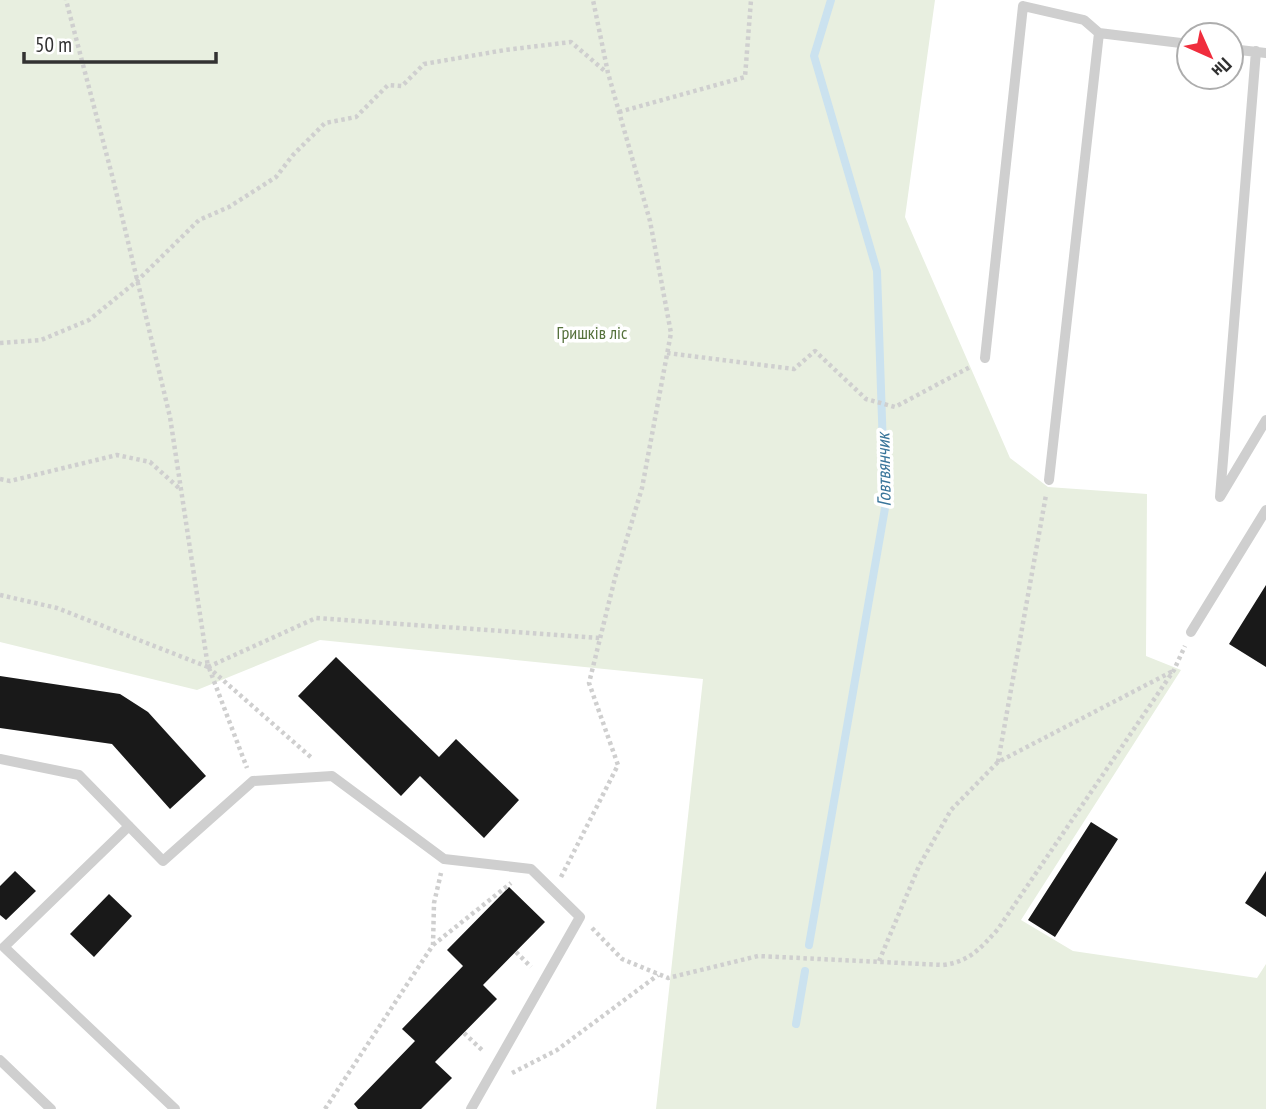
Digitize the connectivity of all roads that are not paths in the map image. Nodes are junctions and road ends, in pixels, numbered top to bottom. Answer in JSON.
{"nodes":[{"id":1,"x":1099,"y":33,"type":"junction"},
{"id":2,"x":1175,"y":42,"type":"edge"},
{"id":3,"x":1261,"y":52,"type":"edge"},
{"id":4,"x":985,"y":358,"type":"road end"},
{"id":5,"x":1266,"y":420,"type":"edge"},
{"id":6,"x":1049,"y":480,"type":"road end"},
{"id":7,"x":1266,"y":510,"type":"edge"},
{"id":8,"x":1191,"y":632,"type":"road end"},
{"id":9,"x":0,"y":759,"type":"edge"},
{"id":10,"x":129,"y":826,"type":"junction"},
{"id":11,"x":1,"y":948,"type":"edge"},
{"id":12,"x":0,"y":1060,"type":"edge"},
{"id":13,"x":51,"y":1109,"type":"edge"},
{"id":14,"x":175,"y":1109,"type":"edge"},
{"id":15,"x":471,"y":1109,"type":"edge"}],
"edges":[{"from":1,"to":2,"type":"lane"},
{"from":1,"to":4,"type":"lane"},
{"from":1,"to":6,"type":"lane"},
{"from":3,"to":5,"type":"lane"},
{"from":7,"to":8,"type":"lane"},
{"from":9,"to":10,"type":"lane"},
{"from":10,"to":11,"type":"lane"},
{"from":10,"to":15,"type":"lane"},
{"from":11,"to":14,"type":"lane"},
{"from":12,"to":13,"type":"lane"}]}
